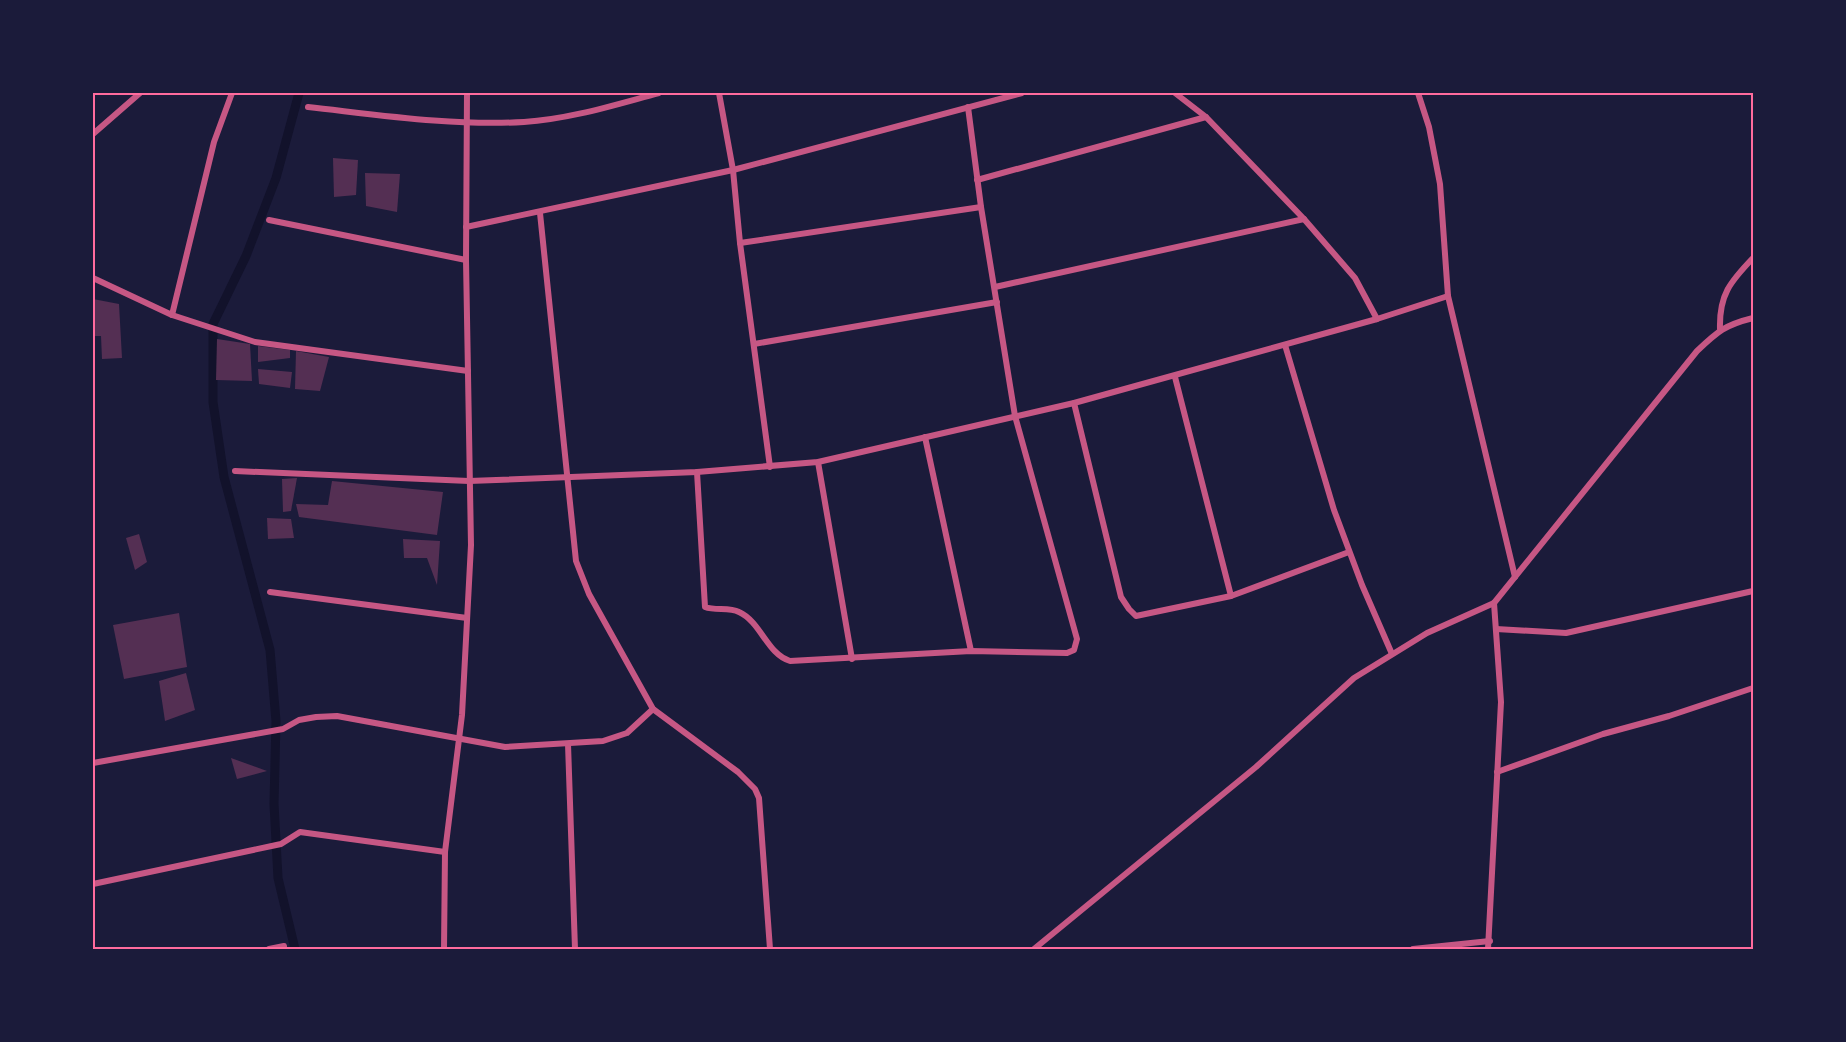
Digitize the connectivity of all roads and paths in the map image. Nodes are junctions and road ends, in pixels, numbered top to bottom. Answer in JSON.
{"nodes":[{"id":1,"x":140,"y":93,"type":"edge"},
{"id":2,"x":232,"y":93,"type":"edge"},
{"id":3,"x":467,"y":93,"type":"edge"},
{"id":4,"x":659,"y":93,"type":"edge"},
{"id":5,"x":719,"y":93,"type":"edge"},
{"id":6,"x":1022,"y":93,"type":"edge"},
{"id":7,"x":1174,"y":93,"type":"edge"},
{"id":8,"x":1418,"y":93,"type":"edge"},
{"id":9,"x":308,"y":107,"type":"dead end"},
{"id":10,"x":968,"y":107,"type":"junction"},
{"id":11,"x":1206,"y":117,"type":"junction"},
{"id":12,"x":467,"y":124,"type":"junction"},
{"id":13,"x":93,"y":134,"type":"edge"},
{"id":14,"x":733,"y":170,"type":"junction"},
{"id":15,"x":977,"y":180,"type":"junction"},
{"id":16,"x":981,"y":207,"type":"junction"},
{"id":17,"x":540,"y":213,"type":"junction"},
{"id":18,"x":1304,"y":219,"type":"junction"},
{"id":19,"x":269,"y":220,"type":"dead end"},
{"id":20,"x":466,"y":227,"type":"junction"},
{"id":21,"x":740,"y":243,"type":"junction"},
{"id":22,"x":1753,"y":258,"type":"edge"},
{"id":23,"x":466,"y":260,"type":"junction"},
{"id":24,"x":93,"y":278,"type":"edge"},
{"id":25,"x":995,"y":287,"type":"junction"},
{"id":26,"x":1448,"y":296,"type":"junction"},
{"id":27,"x":998,"y":302,"type":"junction"},
{"id":28,"x":172,"y":315,"type":"junction"},
{"id":29,"x":1753,"y":318,"type":"edge"},
{"id":30,"x":1377,"y":319,"type":"junction"},
{"id":31,"x":1720,"y":329,"type":"junction"},
{"id":32,"x":754,"y":344,"type":"junction"},
{"id":33,"x":1285,"y":345,"type":"junction"},
{"id":34,"x":468,"y":371,"type":"junction"},
{"id":35,"x":1174,"y":376,"type":"junction"},
{"id":36,"x":1074,"y":403,"type":"junction"},
{"id":37,"x":1016,"y":416,"type":"junction"},
{"id":38,"x":925,"y":437,"type":"junction"},
{"id":39,"x":818,"y":462,"type":"junction"},
{"id":40,"x":770,"y":467,"type":"junction"},
{"id":41,"x":235,"y":471,"type":"dead end"},
{"id":42,"x":697,"y":472,"type":"junction"},
{"id":43,"x":567,"y":478,"type":"junction"},
{"id":44,"x":470,"y":481,"type":"junction"},
{"id":45,"x":1349,"y":552,"type":"junction"},
{"id":46,"x":1515,"y":577,"type":"junction"},
{"id":47,"x":1753,"y":591,"type":"edge"},
{"id":48,"x":270,"y":592,"type":"dead end"},
{"id":49,"x":1231,"y":596,"type":"junction"},
{"id":50,"x":1494,"y":603,"type":"junction"},
{"id":51,"x":467,"y":618,"type":"junction"},
{"id":52,"x":1496,"y":629,"type":"junction"},
{"id":53,"x":970,"y":651,"type":"junction"},
{"id":54,"x":1392,"y":654,"type":"junction"},
{"id":55,"x":852,"y":659,"type":"junction"},
{"id":56,"x":1753,"y":688,"type":"edge"},
{"id":57,"x":653,"y":709,"type":"junction"},
{"id":58,"x":459,"y":738,"type":"junction"},
{"id":59,"x":568,"y":744,"type":"junction"},
{"id":60,"x":93,"y":763,"type":"edge"},
{"id":61,"x":1497,"y":772,"type":"junction"},
{"id":62,"x":445,"y":852,"type":"junction"},
{"id":63,"x":93,"y":884,"type":"edge"},
{"id":64,"x":1490,"y":941,"type":"junction"},
{"id":65,"x":285,"y":945,"type":"dead end"},
{"id":66,"x":269,"y":949,"type":"edge"},
{"id":67,"x":444,"y":949,"type":"edge"},
{"id":68,"x":575,"y":949,"type":"edge"},
{"id":69,"x":771,"y":949,"type":"edge"},
{"id":70,"x":1034,"y":949,"type":"edge"},
{"id":71,"x":1413,"y":949,"type":"edge"},
{"id":72,"x":1488,"y":949,"type":"edge"}],
"edges":[{"from":1,"to":13,"type":"street"},
{"from":2,"to":28,"type":"street"},
{"from":3,"to":12,"type":"street"},
{"from":4,"to":12,"type":"street"},
{"from":5,"to":14,"type":"street"},
{"from":6,"to":10,"type":"street"},
{"from":7,"to":11,"type":"street"},
{"from":8,"to":26,"type":"street"},
{"from":9,"to":12,"type":"street"},
{"from":10,"to":14,"type":"street"},
{"from":10,"to":15,"type":"street"},
{"from":11,"to":15,"type":"street"},
{"from":11,"to":18,"type":"street"},
{"from":12,"to":20,"type":"street"},
{"from":14,"to":17,"type":"street"},
{"from":14,"to":21,"type":"street"},
{"from":15,"to":16,"type":"street"},
{"from":16,"to":21,"type":"street"},
{"from":16,"to":25,"type":"street"},
{"from":17,"to":20,"type":"street"},
{"from":17,"to":43,"type":"street"},
{"from":18,"to":25,"type":"street"},
{"from":18,"to":30,"type":"street"},
{"from":19,"to":23,"type":"street"},
{"from":20,"to":23,"type":"street"},
{"from":21,"to":32,"type":"street"},
{"from":22,"to":31,"type":"street"},
{"from":23,"to":34,"type":"street"},
{"from":24,"to":28,"type":"street"},
{"from":25,"to":27,"type":"street"},
{"from":26,"to":30,"type":"street"},
{"from":26,"to":46,"type":"street"},
{"from":27,"to":32,"type":"street"},
{"from":27,"to":37,"type":"street"},
{"from":28,"to":34,"type":"street"},
{"from":29,"to":31,"type":"street"},
{"from":30,"to":33,"type":"street"},
{"from":31,"to":46,"type":"street"},
{"from":32,"to":40,"type":"street"},
{"from":33,"to":35,"type":"street"},
{"from":33,"to":45,"type":"street"},
{"from":34,"to":44,"type":"street"},
{"from":35,"to":36,"type":"street"},
{"from":35,"to":49,"type":"street"},
{"from":36,"to":37,"type":"street"},
{"from":36,"to":49,"type":"street"},
{"from":37,"to":38,"type":"street"},
{"from":37,"to":53,"type":"street"},
{"from":38,"to":39,"type":"street"},
{"from":38,"to":53,"type":"street"},
{"from":39,"to":40,"type":"street"},
{"from":39,"to":55,"type":"street"},
{"from":40,"to":42,"type":"street"},
{"from":41,"to":44,"type":"street"},
{"from":42,"to":43,"type":"street"},
{"from":42,"to":55,"type":"street"},
{"from":43,"to":44,"type":"street"},
{"from":43,"to":57,"type":"street"},
{"from":44,"to":51,"type":"street"},
{"from":45,"to":49,"type":"street"},
{"from":45,"to":54,"type":"street"},
{"from":46,"to":50,"type":"street"},
{"from":47,"to":52,"type":"street"},
{"from":48,"to":51,"type":"street"},
{"from":50,"to":52,"type":"street"},
{"from":50,"to":54,"type":"street"},
{"from":51,"to":58,"type":"street"},
{"from":52,"to":61,"type":"street"},
{"from":53,"to":55,"type":"street"},
{"from":54,"to":70,"type":"street"},
{"from":56,"to":61,"type":"street"},
{"from":57,"to":59,"type":"street"},
{"from":57,"to":69,"type":"street"},
{"from":58,"to":59,"type":"street"},
{"from":58,"to":60,"type":"street"},
{"from":58,"to":62,"type":"street"},
{"from":59,"to":68,"type":"street"},
{"from":61,"to":64,"type":"street"},
{"from":62,"to":63,"type":"street"},
{"from":62,"to":67,"type":"street"},
{"from":64,"to":71,"type":"street"},
{"from":64,"to":72,"type":"street"},
{"from":65,"to":66,"type":"street"}]}
